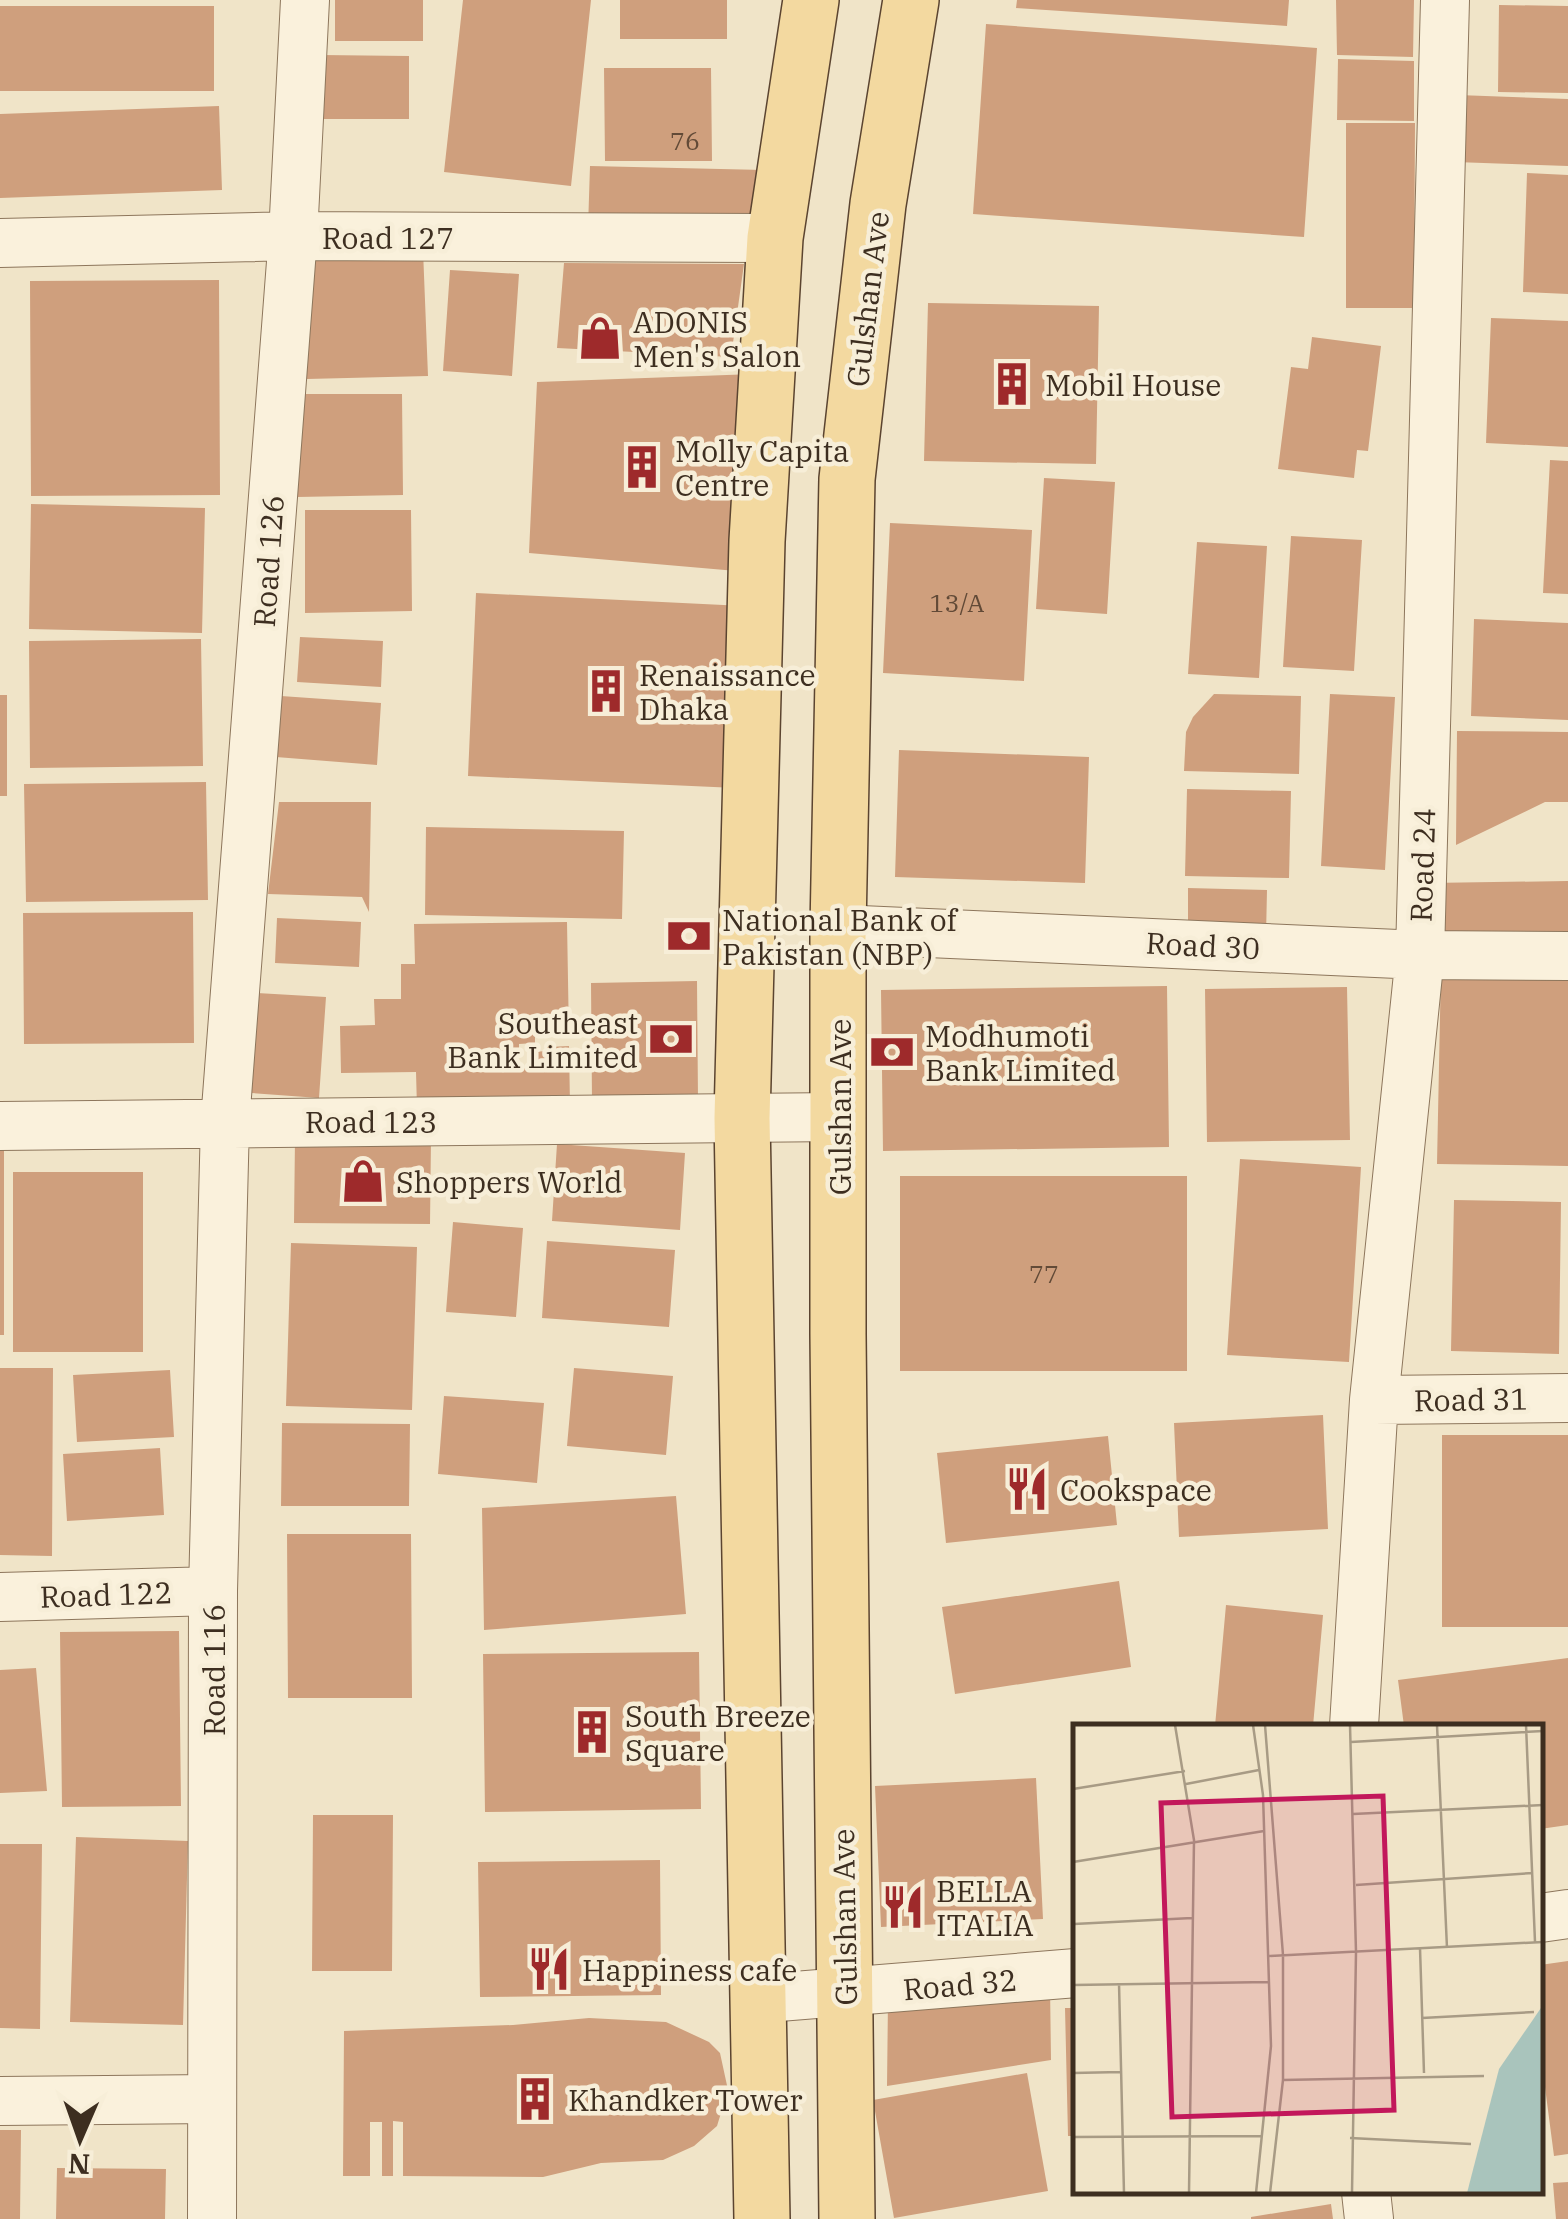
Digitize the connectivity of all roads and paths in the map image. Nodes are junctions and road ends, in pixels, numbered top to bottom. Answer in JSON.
{"nodes":[{"id":1,"x":305,"y":0,"type":"edge"},
{"id":2,"x":812,"y":0,"type":"edge"},
{"id":3,"x":911,"y":0,"type":"edge"},
{"id":4,"x":1445,"y":0,"type":"edge"},
{"id":5,"x":293,"y":236,"type":"junction"},
{"id":6,"x":775,"y":238,"type":"junction"},
{"id":7,"x":0,"y":243,"type":"edge"},
{"id":8,"x":838,"y":929,"type":"junction"},
{"id":9,"x":1420,"y":955,"type":"junction"},
{"id":10,"x":1568,"y":956,"type":"edge"},
{"id":11,"x":838,"y":1117,"type":"junction"},
{"id":12,"x":742,"y":1118,"type":"junction"},
{"id":13,"x":225,"y":1122,"type":"junction"},
{"id":14,"x":0,"y":1126,"type":"edge"},
{"id":15,"x":1568,"y":1398,"type":"edge"},
{"id":16,"x":1374,"y":1400,"type":"junction"},
{"id":17,"x":213,"y":1591,"type":"junction"},
{"id":18,"x":0,"y":1597,"type":"edge"},
{"id":19,"x":1354,"y":1724,"type":"edge"},
{"id":20,"x":1568,"y":1914,"type":"edge"},
{"id":21,"x":1543,"y":1918,"type":"edge"},
{"id":22,"x":1073,"y":1973,"type":"edge"},
{"id":23,"x":844,"y":1994,"type":"junction"},
{"id":24,"x":756,"y":1999,"type":"junction"},
{"id":25,"x":212,"y":2099,"type":"junction"},
{"id":26,"x":0,"y":2101,"type":"edge"},
{"id":27,"x":1366,"y":2194,"type":"edge"},
{"id":28,"x":212,"y":2219,"type":"edge"},
{"id":29,"x":762,"y":2219,"type":"edge"},
{"id":30,"x":846,"y":2219,"type":"edge"},
{"id":31,"x":1368,"y":2219,"type":"edge"}],
"edges":[{"from":1,"to":5,"type":"street","name":"Road 126"},
{"from":2,"to":6,"type":"main road"},
{"from":3,"to":8,"type":"main road","name":"Gulshan Ave"},
{"from":4,"to":9,"type":"street","name":"Road 24"},
{"from":5,"to":6,"type":"street","name":"Road 127"},
{"from":5,"to":7,"type":"street","name":"Road 127"},
{"from":5,"to":13,"type":"street","name":"Road 126"},
{"from":6,"to":12,"type":"main road"},
{"from":8,"to":9,"type":"street","name":"Road 30"},
{"from":8,"to":11,"type":"main road","name":"Gulshan Ave"},
{"from":9,"to":10,"type":"street","name":"Road 30"},
{"from":9,"to":16,"type":"street","name":"Road 24"},
{"from":11,"to":12,"type":"street","name":"Road 123"},
{"from":11,"to":23,"type":"main road","name":"Gulshan Ave"},
{"from":12,"to":13,"type":"street","name":"Road 123"},
{"from":12,"to":24,"type":"main road"},
{"from":13,"to":14,"type":"street","name":"Road 123"},
{"from":13,"to":17,"type":"street","name":"Road 116"},
{"from":15,"to":16,"type":"street","name":"Road 31"},
{"from":16,"to":19,"type":"street","name":"Road 24"},
{"from":17,"to":18,"type":"street","name":"Road 122"},
{"from":17,"to":25,"type":"street","name":"Road 116"},
{"from":20,"to":21,"type":"street"},
{"from":22,"to":23,"type":"street","name":"Road 32"},
{"from":23,"to":24,"type":"street","name":"Road 32"},
{"from":23,"to":30,"type":"main road","name":"Gulshan Ave"},
{"from":24,"to":29,"type":"main road"},
{"from":25,"to":26,"type":"street"},
{"from":25,"to":28,"type":"street","name":"Road 116"},
{"from":27,"to":31,"type":"street"}]}
